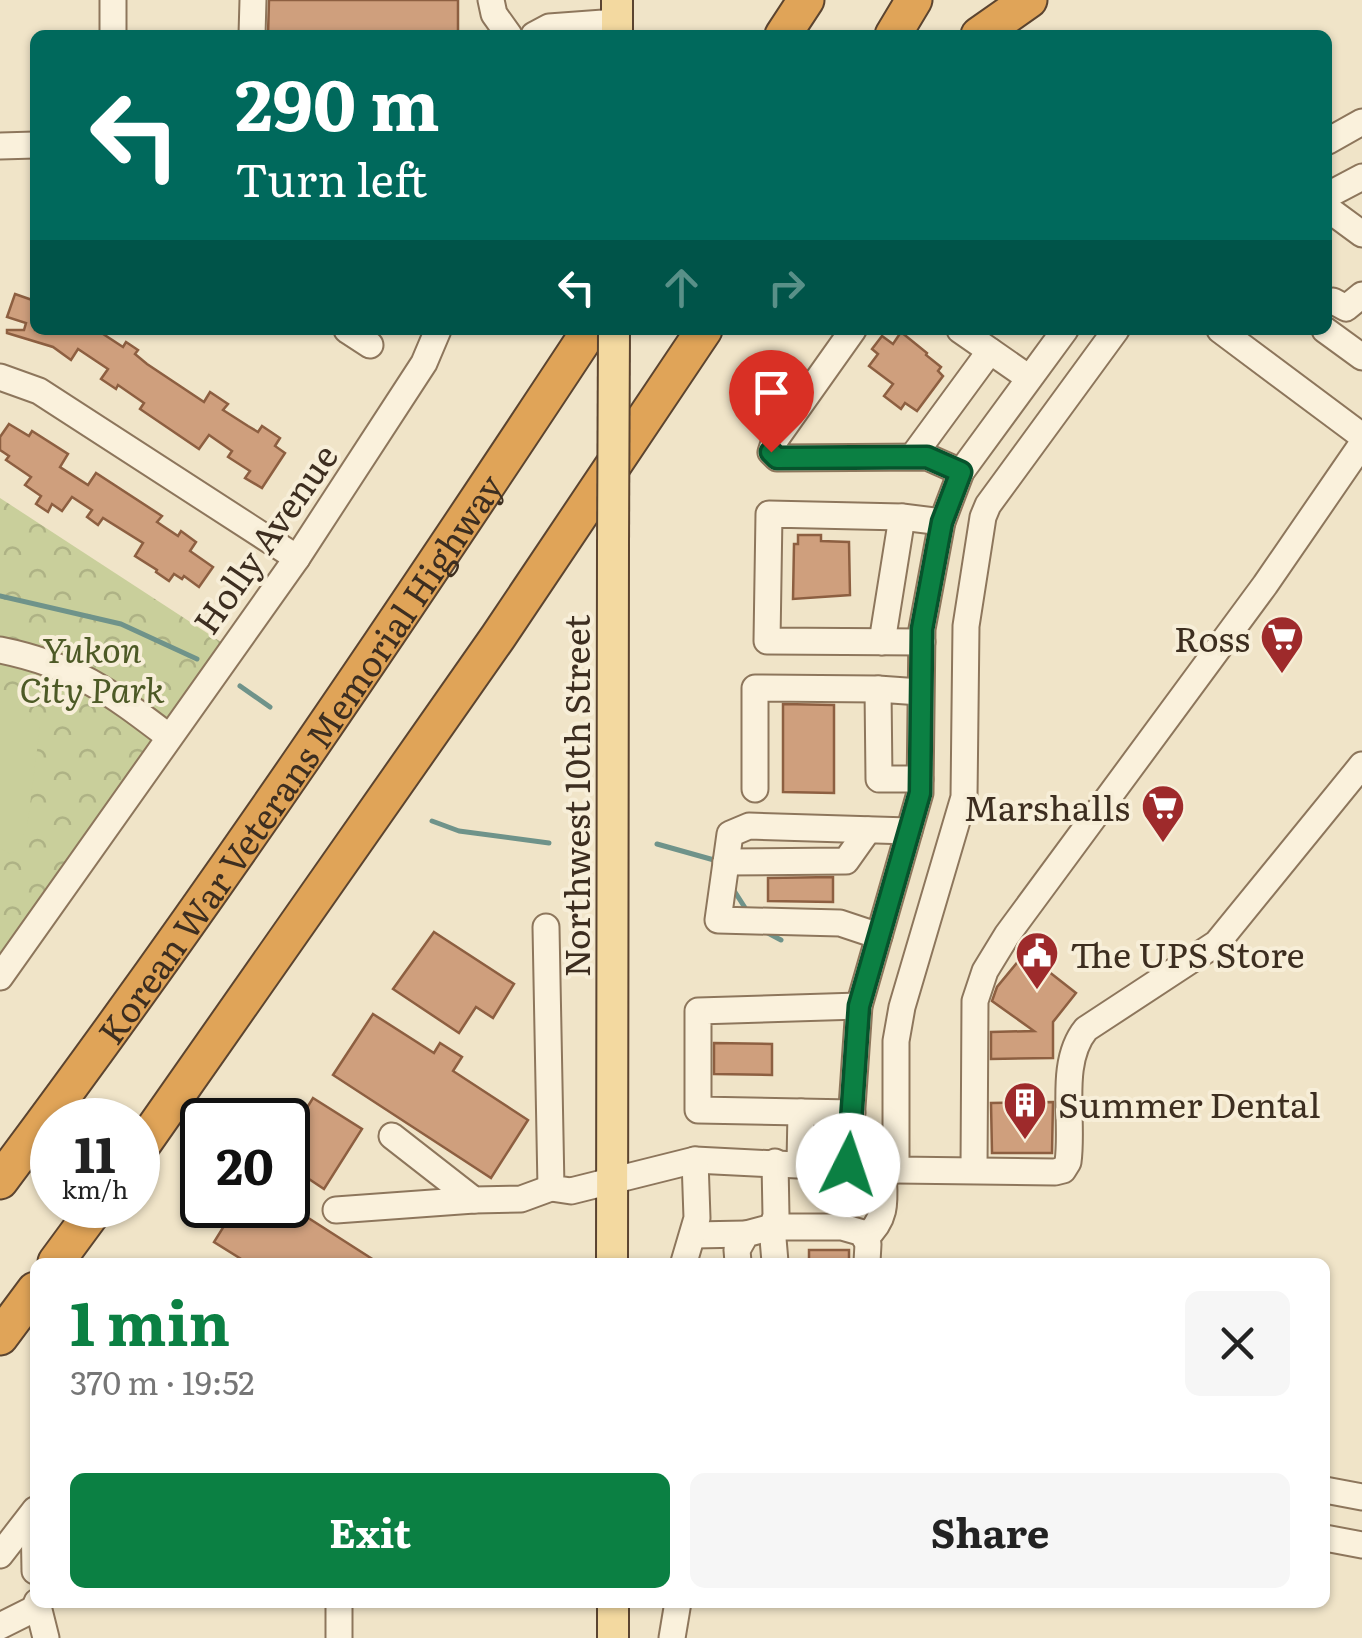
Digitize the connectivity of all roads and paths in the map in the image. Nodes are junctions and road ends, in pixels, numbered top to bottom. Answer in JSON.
{"nodes":[{"id":1,"x":113,"y":0,"type":"edge"},
{"id":2,"x":252,"y":0,"type":"edge"},
{"id":3,"x":492,"y":0,"type":"edge"},
{"id":4,"x":806,"y":0,"type":"edge"},
{"id":5,"x":914,"y":0,"type":"edge"},
{"id":6,"x":1029,"y":0,"type":"edge"},
{"id":7,"x":617,"y":19,"type":"edge"},
{"id":8,"x":113,"y":30,"type":"edge"},
{"id":9,"x":252,"y":30,"type":"edge"},
{"id":10,"x":505,"y":30,"type":"edge"},
{"id":11,"x":543,"y":30,"type":"edge"},
{"id":12,"x":786,"y":30,"type":"edge"},
{"id":13,"x":895,"y":30,"type":"edge"},
{"id":14,"x":986,"y":30,"type":"edge"},
{"id":15,"x":1362,"y":122,"type":"edge"},
{"id":16,"x":1332,"y":139,"type":"edge"},
{"id":17,"x":30,"y":145,"type":"edge"},
{"id":18,"x":0,"y":146,"type":"edge"},
{"id":19,"x":1360,"y":181,"type":"edge"},
{"id":20,"x":1332,"y":193,"type":"edge"},
{"id":21,"x":1332,"y":213,"type":"edge"},
{"id":22,"x":1362,"y":234,"type":"edge"},
{"id":23,"x":1362,"y":296,"type":"edge"},
{"id":24,"x":1333,"y":301,"type":"dead end"},
{"id":25,"x":355,"y":335,"type":"edge"},
{"id":26,"x":436,"y":335,"type":"edge"},
{"id":27,"x":587,"y":335,"type":"edge"},
{"id":28,"x":614,"y":335,"type":"edge"},
{"id":29,"x":701,"y":335,"type":"edge"},
{"id":30,"x":719,"y":335,"type":"edge"},
{"id":31,"x":849,"y":335,"type":"edge"},
{"id":32,"x":967,"y":335,"type":"edge"},
{"id":33,"x":1055,"y":335,"type":"edge"},
{"id":34,"x":1112,"y":335,"type":"edge"},
{"id":35,"x":1227,"y":335,"type":"edge"},
{"id":36,"x":1332,"y":335,"type":"edge"},
{"id":37,"x":370,"y":345,"type":"dead end"},
{"id":38,"x":990,"y":351,"type":"junction"},
{"id":39,"x":1362,"y":357,"type":"edge"},
{"id":40,"x":0,"y":377,"type":"edge"},
{"id":41,"x":1029,"y":378,"type":"junction"},
{"id":42,"x":655,"y":406,"type":"junction"},
{"id":43,"x":1362,"y":436,"type":"edge"},
{"id":44,"x":1362,"y":444,"type":"edge"},
{"id":45,"x":913,"y":456,"type":"junction"},
{"id":46,"x":961,"y":472,"type":"junction"},
{"id":47,"x":902,"y":516,"type":"junction"},
{"id":48,"x":942,"y":522,"type":"junction"},
{"id":49,"x":297,"y":558,"type":"junction"},
{"id":50,"x":882,"y":642,"type":"junction"},
{"id":51,"x":922,"y":642,"type":"junction"},
{"id":52,"x":0,"y":650,"type":"edge"},
{"id":53,"x":878,"y":689,"type":"junction"},
{"id":54,"x":920,"y":692,"type":"junction"},
{"id":55,"x":168,"y":736,"type":"junction"},
{"id":56,"x":1362,"y":765,"type":"edge"},
{"id":57,"x":920,"y":779,"type":"junction"},
{"id":58,"x":755,"y":789,"type":"dead end"},
{"id":59,"x":909,"y":831,"type":"junction"},
{"id":60,"x":546,"y":927,"type":"dead end"},
{"id":61,"x":879,"y":936,"type":"junction"},
{"id":62,"x":0,"y":978,"type":"edge"},
{"id":63,"x":859,"y":1006,"type":"junction"},
{"id":64,"x":801,"y":1112,"type":"junction"},
{"id":65,"x":852,"y":1114,"type":"junction"},
{"id":66,"x":160,"y":1120,"type":"edge"},
{"id":67,"x":392,"y":1136,"type":"dead end"},
{"id":68,"x":695,"y":1160,"type":"junction"},
{"id":69,"x":787,"y":1163,"type":"junction"},
{"id":70,"x":848,"y":1165,"type":"junction"},
{"id":71,"x":889,"y":1169,"type":"junction"},
{"id":72,"x":974,"y":1170,"type":"junction"},
{"id":73,"x":0,"y":1180,"type":"edge"},
{"id":74,"x":611,"y":1180,"type":"junction"},
{"id":75,"x":551,"y":1188,"type":"junction"},
{"id":76,"x":474,"y":1200,"type":"junction"},
{"id":77,"x":336,"y":1210,"type":"dead end"},
{"id":78,"x":772,"y":1227,"type":"junction"},
{"id":79,"x":81,"y":1228,"type":"edge"},
{"id":80,"x":746,"y":1234,"type":"junction"},
{"id":81,"x":694,"y":1235,"type":"junction"},
{"id":82,"x":866,"y":1250,"type":"edge"},
{"id":83,"x":59,"y":1258,"type":"edge"},
{"id":84,"x":612,"y":1258,"type":"edge"},
{"id":85,"x":685,"y":1258,"type":"edge"},
{"id":86,"x":738,"y":1258,"type":"edge"},
{"id":87,"x":775,"y":1258,"type":"edge"},
{"id":88,"x":30,"y":1297,"type":"edge"},
{"id":89,"x":0,"y":1337,"type":"edge"},
{"id":90,"x":1330,"y":1491,"type":"edge"},
{"id":91,"x":1362,"y":1497,"type":"edge"},
{"id":92,"x":30,"y":1516,"type":"edge"},
{"id":93,"x":1330,"y":1539,"type":"edge"},
{"id":94,"x":1362,"y":1545,"type":"edge"},
{"id":95,"x":0,"y":1555,"type":"edge"},
{"id":96,"x":33,"y":1608,"type":"edge"},
{"id":97,"x":39,"y":1608,"type":"edge"},
{"id":98,"x":338,"y":1608,"type":"edge"},
{"id":99,"x":612,"y":1608,"type":"edge"},
{"id":100,"x":677,"y":1608,"type":"edge"},
{"id":101,"x":0,"y":1626,"type":"edge"},
{"id":102,"x":46,"y":1638,"type":"edge"},
{"id":103,"x":338,"y":1638,"type":"edge"},
{"id":104,"x":600,"y":1638,"type":"edge"},
{"id":105,"x":612,"y":1638,"type":"edge"},
{"id":106,"x":634,"y":1638,"type":"edge"},
{"id":107,"x":672,"y":1638,"type":"edge"}],
"edges":[{"from":1,"to":8,"type":"street"},
{"from":2,"to":9,"type":"street"},
{"from":3,"to":10,"type":"street"},
{"from":4,"to":12,"type":"highway"},
{"from":5,"to":13,"type":"highway"},
{"from":6,"to":14,"type":"highway"},
{"from":7,"to":11,"type":"street"},
{"from":15,"to":16,"type":"street"},
{"from":17,"to":18,"type":"street"},
{"from":19,"to":20,"type":"street"},
{"from":21,"to":22,"type":"street"},
{"from":23,"to":24,"type":"street"},
{"from":25,"to":37,"type":"street"},
{"from":26,"to":49,"type":"street","name":"Holly Avenue"},
{"from":27,"to":73,"type":"highway","name":"Korean War Veterans Memorial Highway"},
{"from":28,"to":74,"type":"main road","name":"Northwest 10th Street","bridge":true},
{"from":29,"to":42,"type":"highway"},
{"from":30,"to":42,"type":"highway"},
{"from":31,"to":45,"type":"street"},
{"from":32,"to":38,"type":"street"},
{"from":33,"to":41,"type":"street"},
{"from":34,"to":71,"type":"street"},
{"from":35,"to":43,"type":"street"},
{"from":36,"to":39,"type":"street"},
{"from":38,"to":41,"type":"street"},
{"from":38,"to":45,"type":"street"},
{"from":40,"to":49,"type":"street"},
{"from":41,"to":46,"type":"street"},
{"from":42,"to":66,"type":"highway"},
{"from":44,"to":72,"type":"street"},
{"from":45,"to":46,"type":"street"},
{"from":46,"to":48,"type":"street"},
{"from":47,"to":48,"type":"street"},
{"from":47,"to":50,"type":"street"},
{"from":47,"to":50,"type":"street"},
{"from":48,"to":51,"type":"street"},
{"from":49,"to":55,"type":"street","name":"Holly Avenue"},
{"from":50,"to":51,"type":"street"},
{"from":51,"to":54,"type":"street"},
{"from":52,"to":55,"type":"street"},
{"from":53,"to":54,"type":"street"},
{"from":53,"to":57,"type":"street"},
{"from":53,"to":58,"type":"street"},
{"from":54,"to":57,"type":"street"},
{"from":55,"to":62,"type":"street","name":"Holly Avenue"},
{"from":56,"to":72,"type":"street"},
{"from":57,"to":59,"type":"street"},
{"from":59,"to":61,"type":"street"},
{"from":59,"to":61,"type":"street"},
{"from":60,"to":75,"type":"street"},
{"from":61,"to":63,"type":"street"},
{"from":63,"to":64,"type":"street"},
{"from":63,"to":65,"type":"street"},
{"from":64,"to":65,"type":"street"},
{"from":64,"to":69,"type":"street"},
{"from":65,"to":70,"type":"street"},
{"from":67,"to":76,"type":"street"},
{"from":68,"to":69,"type":"street"},
{"from":68,"to":74,"type":"street"},
{"from":68,"to":81,"type":"street"},
{"from":69,"to":70,"type":"street"},
{"from":69,"to":78,"type":"street"},
{"from":70,"to":71,"type":"street"},
{"from":71,"to":72,"type":"street"},
{"from":71,"to":82,"type":"street"},
{"from":74,"to":75,"type":"street"},
{"from":74,"to":84,"type":"main road","name":"Northwest 10th Street"},
{"from":75,"to":76,"type":"street"},
{"from":76,"to":77,"type":"street"},
{"from":78,"to":80,"type":"street"},
{"from":78,"to":82,"type":"street"},
{"from":78,"to":87,"type":"street"},
{"from":79,"to":83,"type":"highway"},
{"from":80,"to":81,"type":"street"},
{"from":80,"to":86,"type":"street"},
{"from":81,"to":85,"type":"street"},
{"from":88,"to":89,"type":"highway"},
{"from":90,"to":91,"type":"street"},
{"from":92,"to":95,"type":"street"},
{"from":93,"to":94,"type":"street"},
{"from":96,"to":101,"type":"street"},
{"from":97,"to":102,"type":"street"},
{"from":98,"to":103,"type":"street"},
{"from":99,"to":105,"type":"main road"},
{"from":100,"to":107,"type":"street"},
{"from":104,"to":105,"type":"street"},
{"from":105,"to":106,"type":"street"}]}
